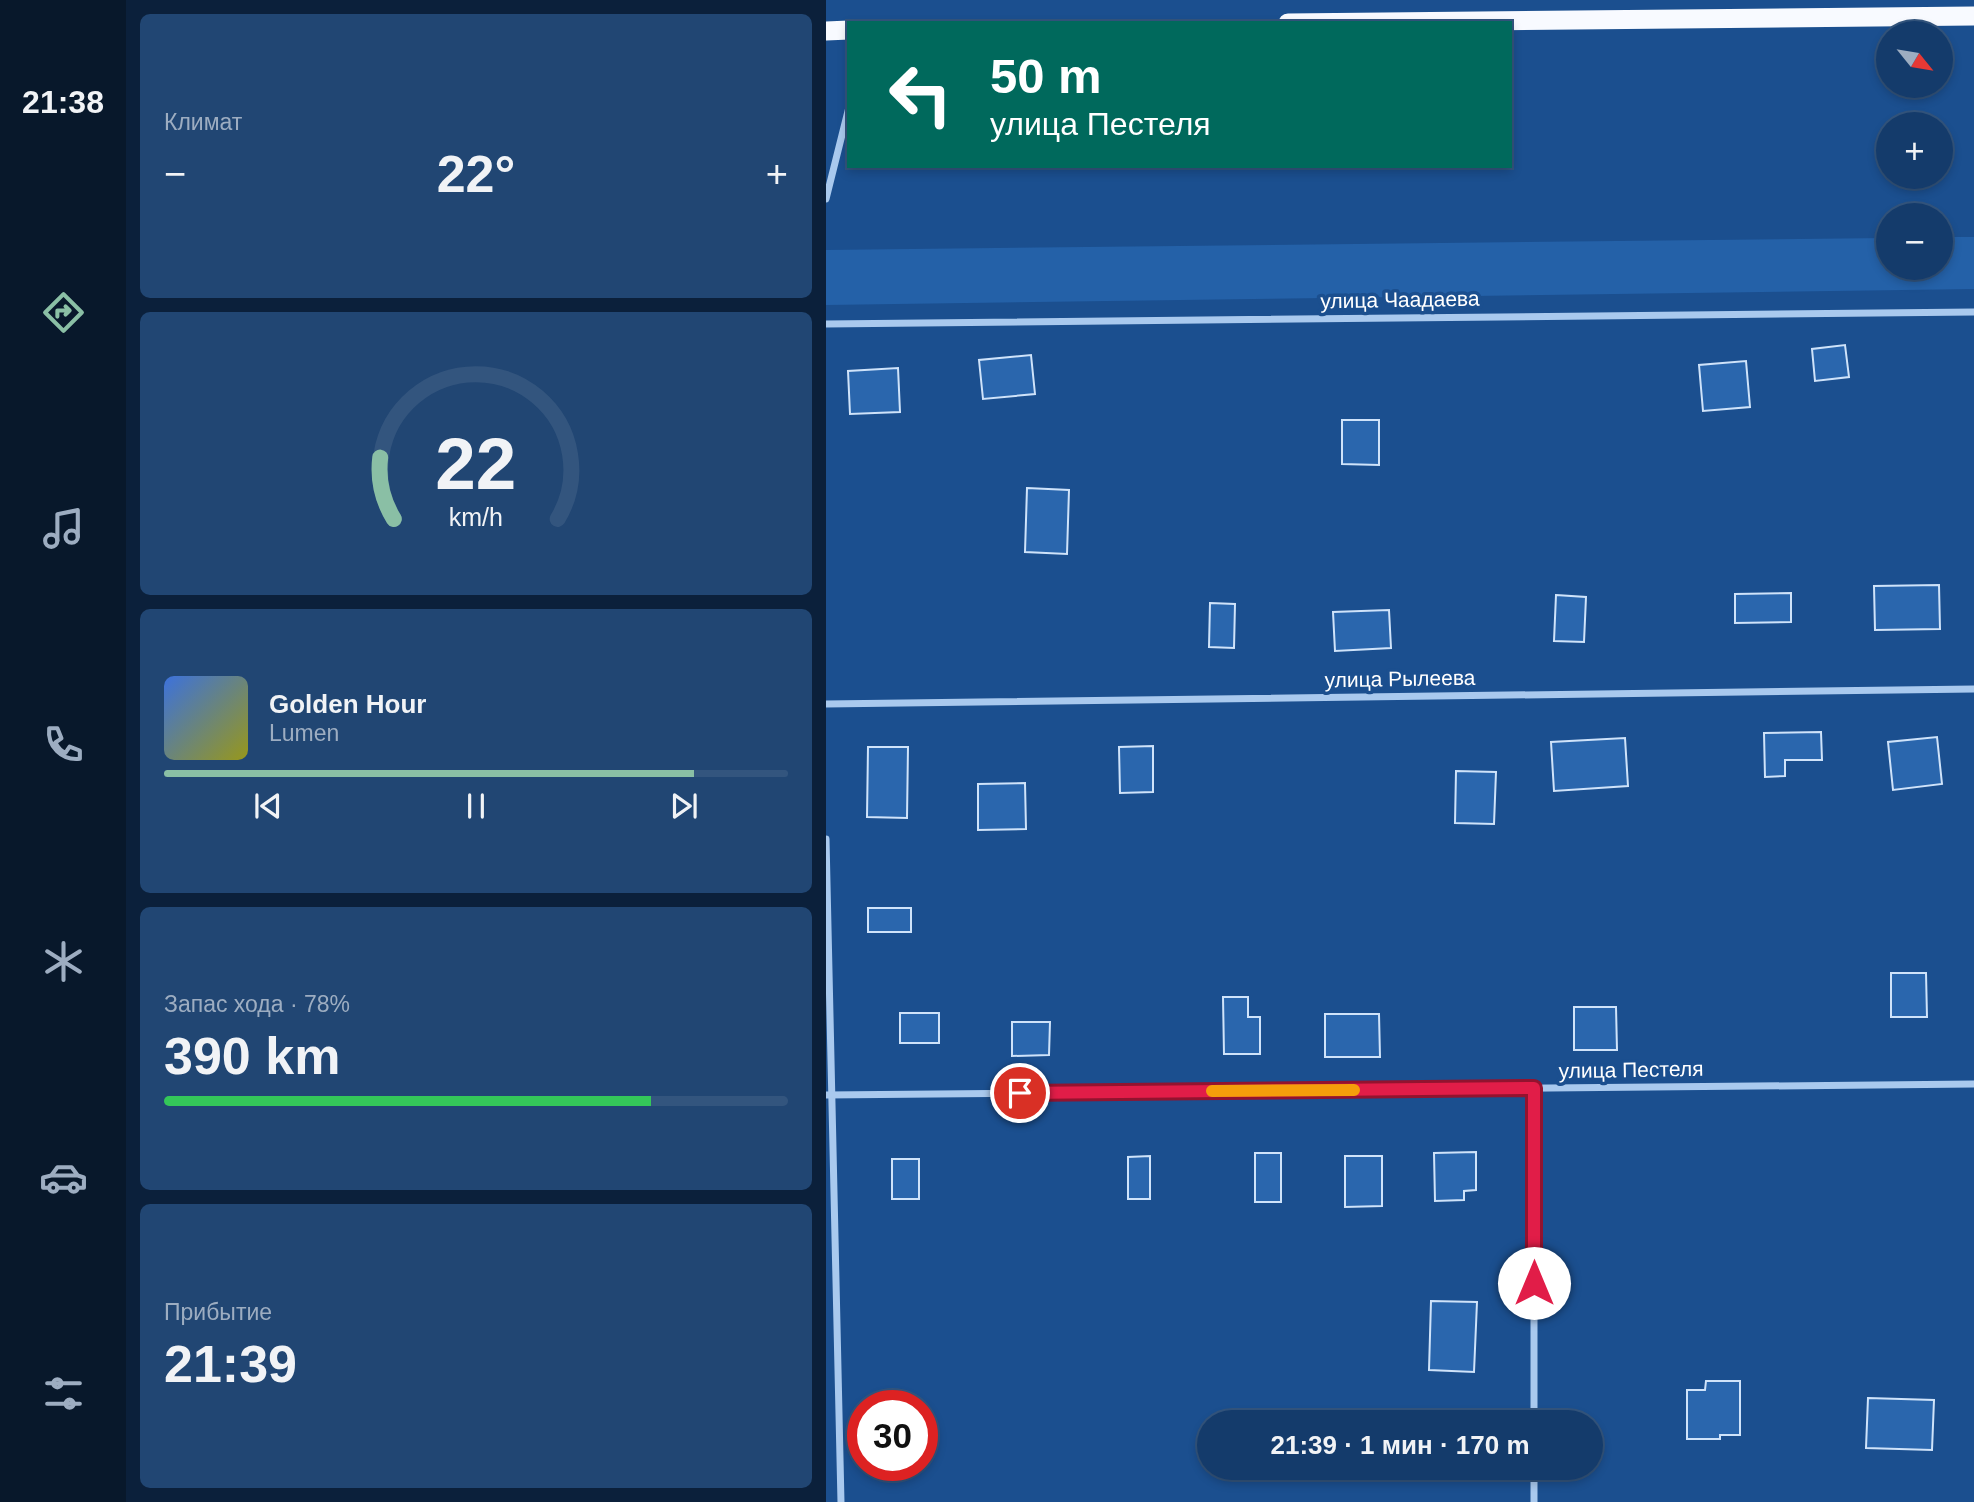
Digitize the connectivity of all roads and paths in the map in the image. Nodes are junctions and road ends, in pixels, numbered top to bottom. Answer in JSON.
{"nodes":[{"id":1,"x":1974,"y":16,"type":"edge"},
{"id":2,"x":1484,"y":21,"type":"edge"},
{"id":3,"x":847,"y":30,"type":"edge"},
{"id":4,"x":826,"y":31,"type":"edge"},
{"id":5,"x":847,"y":115,"type":"edge"},
{"id":6,"x":826,"y":199,"type":"edge"},
{"id":7,"x":1974,"y":312,"type":"edge"},
{"id":8,"x":826,"y":324,"type":"edge"},
{"id":9,"x":1974,"y":689,"type":"edge"},
{"id":10,"x":826,"y":704,"type":"edge"},
{"id":11,"x":826,"y":839,"type":"edge"},
{"id":12,"x":1974,"y":1084,"type":"edge"},
{"id":13,"x":1534,"y":1088,"type":"junction"},
{"id":14,"x":828,"y":1095,"type":"edge"},
{"id":15,"x":1534,"y":1410,"type":"edge"},
{"id":16,"x":1534,"y":1480,"type":"edge"},
{"id":17,"x":841,"y":1502,"type":"edge"},
{"id":18,"x":1534,"y":1502,"type":"edge"}],
"edges":[{"from":1,"to":2,"type":"highway"},
{"from":3,"to":4,"type":"highway"},
{"from":5,"to":6,"type":"street"},
{"from":7,"to":8,"type":"street","name":"улица Чаадаева"},
{"from":9,"to":10,"type":"street","name":"улица Рылеева"},
{"from":11,"to":14,"type":"street"},
{"from":12,"to":13,"type":"street","name":"улица Пестеля"},
{"from":13,"to":14,"type":"street","name":"улица Пестеля"},
{"from":13,"to":15,"type":"street"},
{"from":14,"to":17,"type":"street"},
{"from":16,"to":18,"type":"street"}]}
